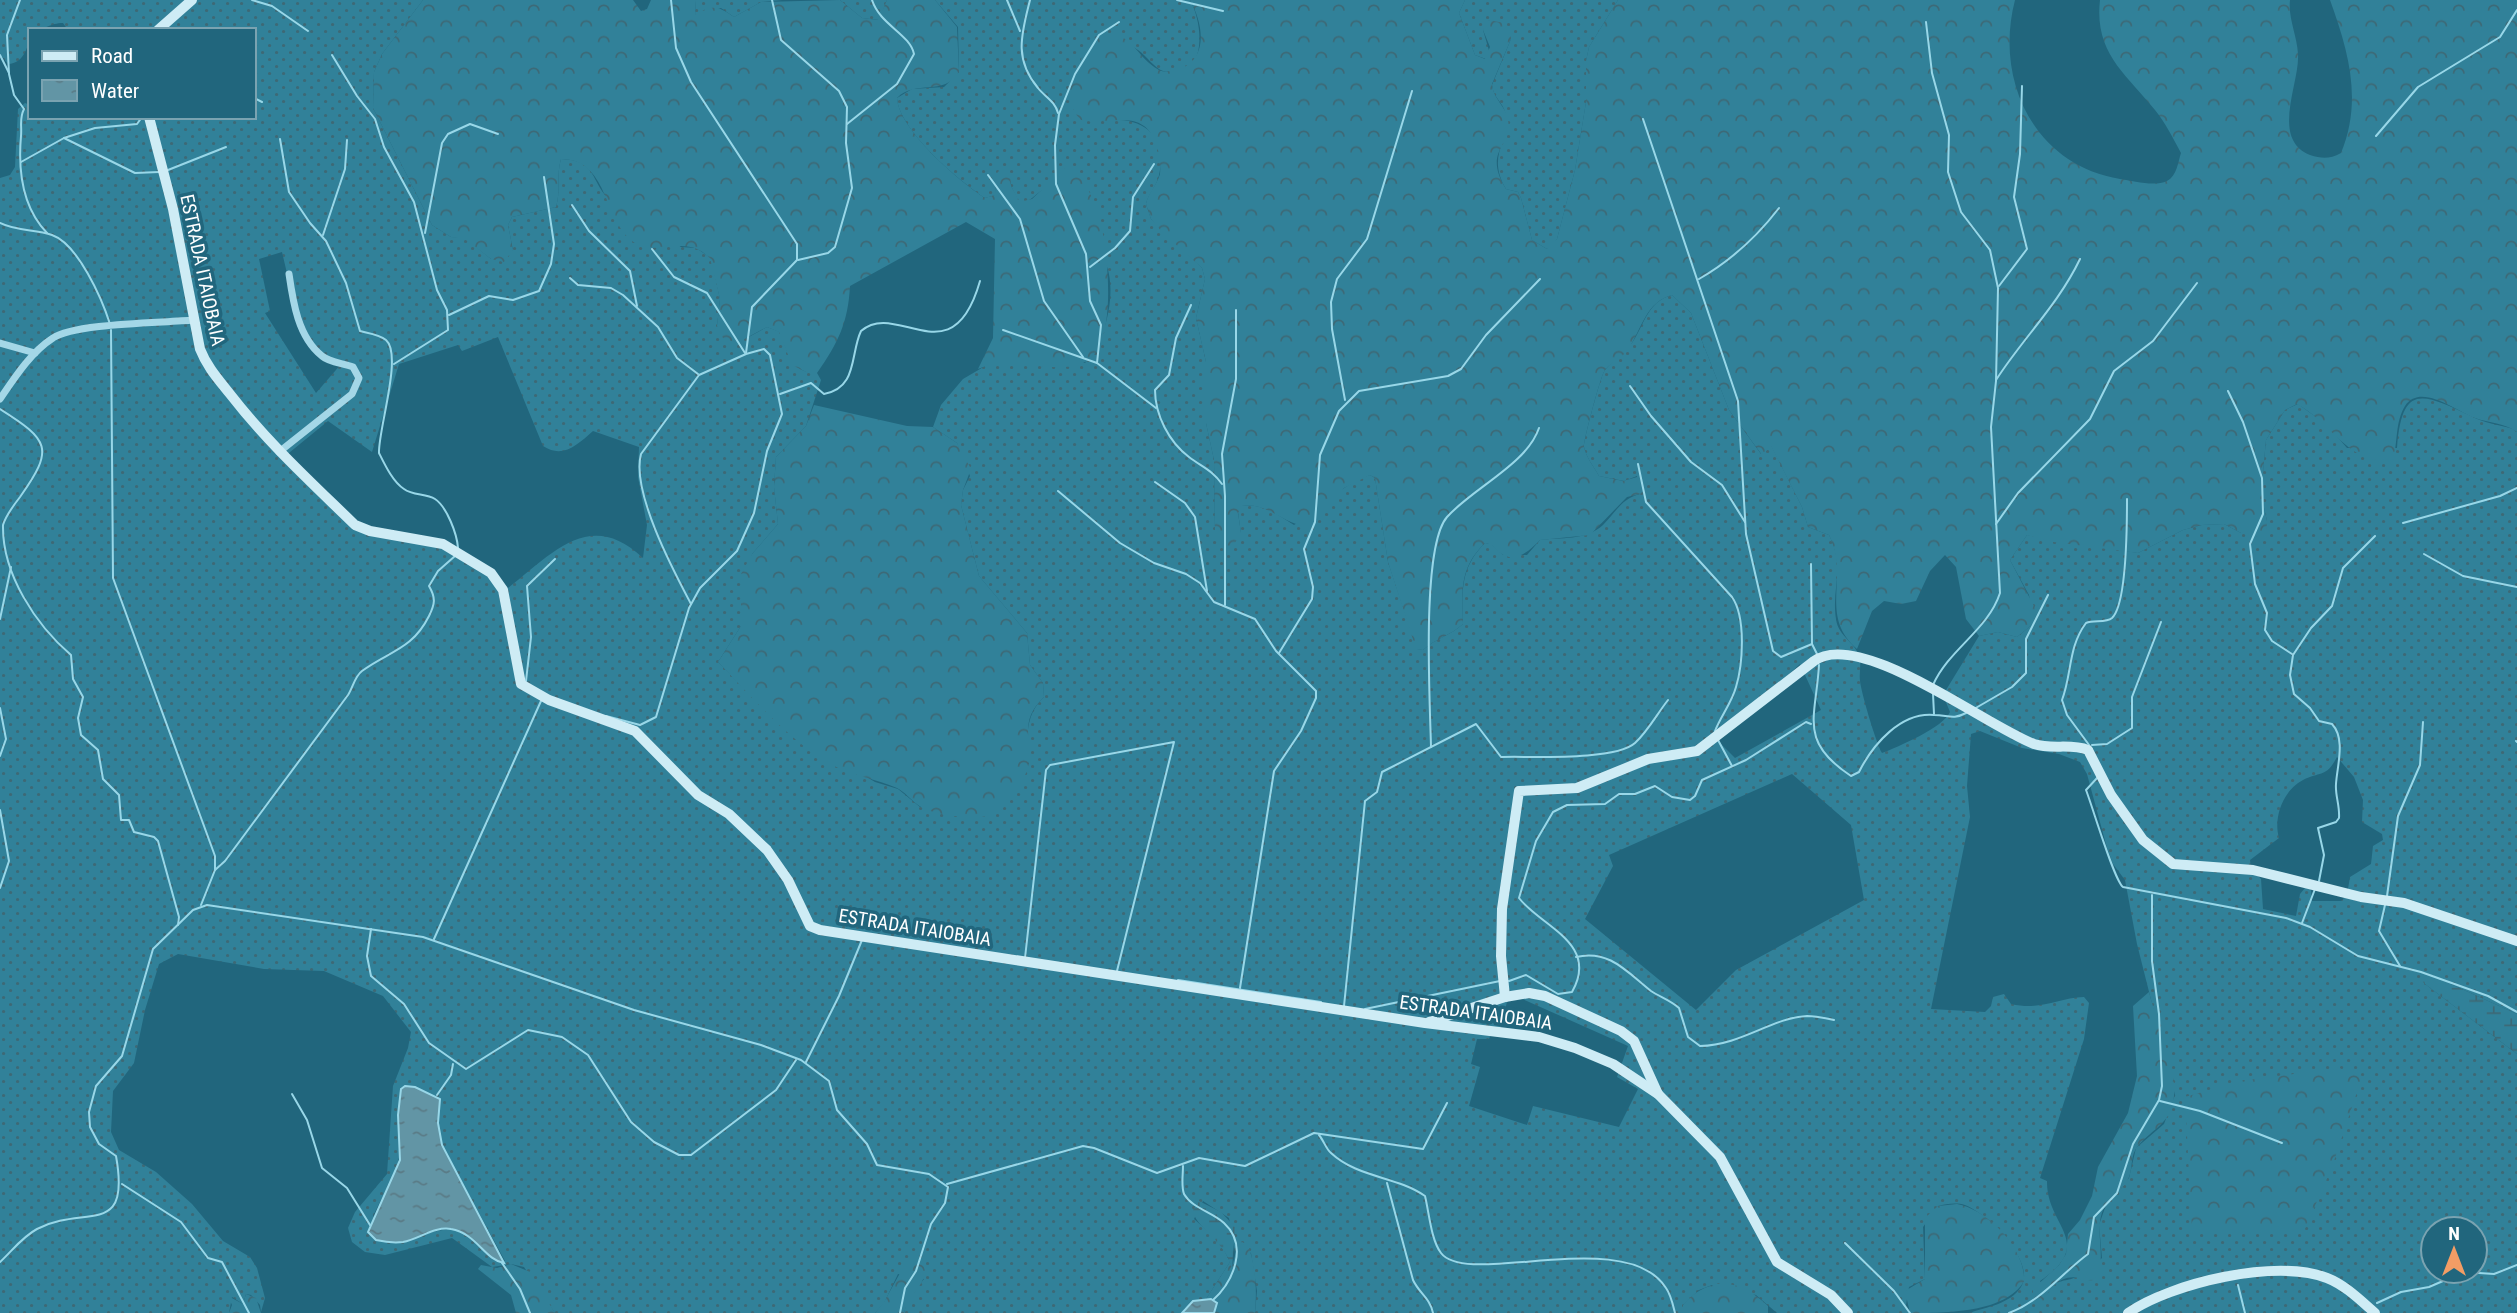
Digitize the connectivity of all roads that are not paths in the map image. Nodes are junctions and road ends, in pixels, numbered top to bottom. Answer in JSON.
{"nodes":[{"id":1,"x":192,"y":0,"type":"edge"},
{"id":2,"x":160,"y":28,"type":"edge"},
{"id":3,"x":150,"y":119,"type":"edge"},
{"id":4,"x":289,"y":274,"type":"dead end"},
{"id":5,"x":193,"y":320,"type":"junction"},
{"id":6,"x":0,"y":343,"type":"edge"},
{"id":7,"x":35,"y":353,"type":"junction"},
{"id":8,"x":0,"y":399,"type":"edge"},
{"id":9,"x":278,"y":453,"type":"junction"},
{"id":10,"x":2517,"y":941,"type":"edge"},
{"id":11,"x":1505,"y":997,"type":"junction"},
{"id":12,"x":1425,"y":1023,"type":"junction"},
{"id":13,"x":1658,"y":1094,"type":"junction"},
{"id":14,"x":1848,"y":1313,"type":"edge"},
{"id":15,"x":2128,"y":1313,"type":"edge"},
{"id":16,"x":2375,"y":1313,"type":"edge"}],
"edges":[{"from":1,"to":2,"type":"street"},
{"from":3,"to":5,"type":"street","name":"ESTRADA ITAIOBAIA"},
{"from":4,"to":9,"type":"street"},
{"from":5,"to":7,"type":"street"},
{"from":5,"to":9,"type":"street","name":"ESTRADA ITAIOBAIA"},
{"from":6,"to":7,"type":"street"},
{"from":7,"to":8,"type":"street"},
{"from":9,"to":12,"type":"street","name":"ESTRADA ITAIOBAIA"},
{"from":10,"to":11,"type":"street"},
{"from":11,"to":12,"type":"street"},
{"from":11,"to":13,"type":"street"},
{"from":12,"to":13,"type":"street","name":"ESTRADA ITAIOBAIA"},
{"from":13,"to":14,"type":"street","name":"ESTRADA ITAIOBAIA"},
{"from":15,"to":16,"type":"street"}]}
